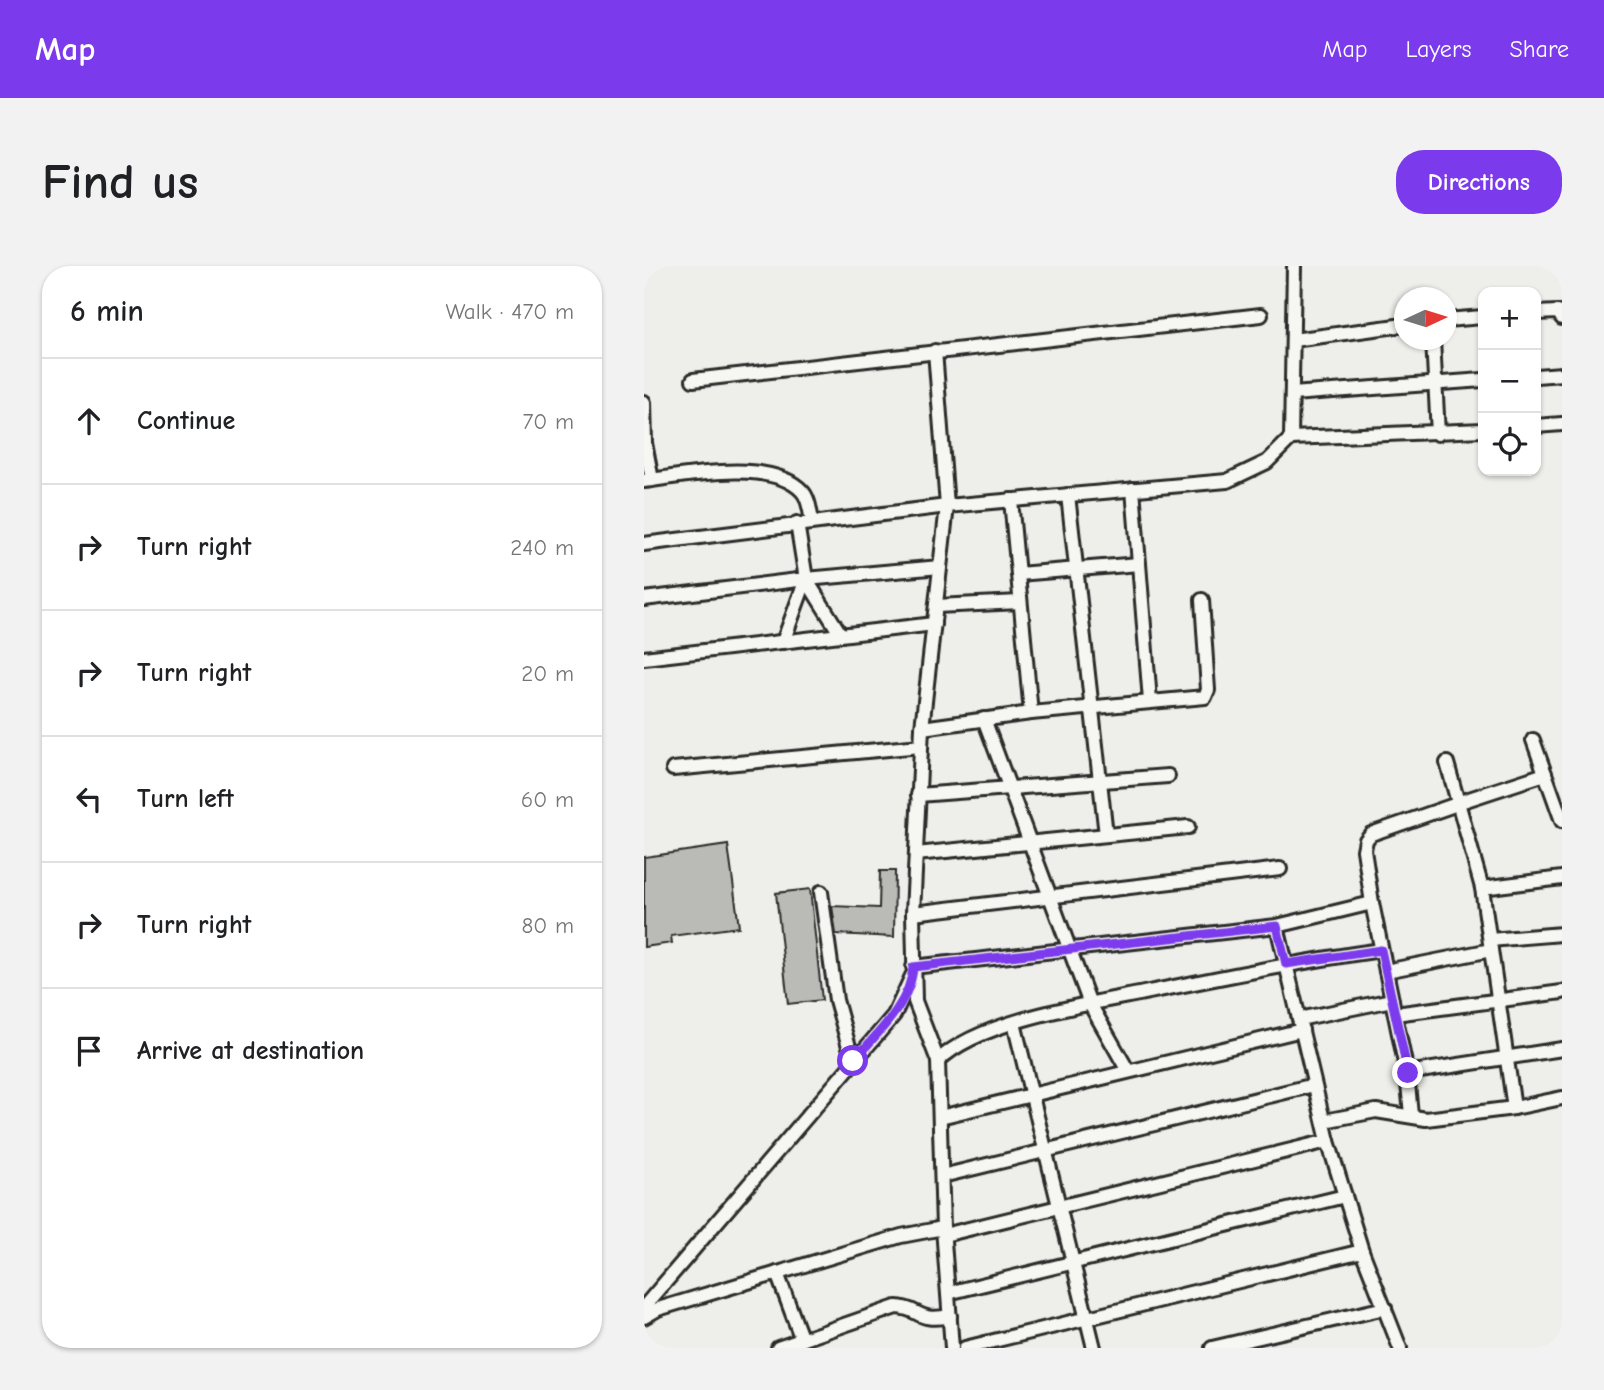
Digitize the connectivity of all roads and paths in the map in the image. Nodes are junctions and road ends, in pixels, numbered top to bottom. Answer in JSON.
{"nodes":[{"id":1,"x":1294,"y":266,"type":"edge"},
{"id":2,"x":1541,"y":313,"type":"edge"},
{"id":3,"x":1261,"y":315,"type":"dead end"},
{"id":4,"x":1478,"y":317,"type":"edge"},
{"id":5,"x":1562,"y":318,"type":"edge"},
{"id":6,"x":1457,"y":319,"type":"edge"},
{"id":7,"x":1394,"y":326,"type":"edge"},
{"id":8,"x":1293,"y":340,"type":"junction"},
{"id":9,"x":1433,"y":350,"type":"edge"},
{"id":10,"x":935,"y":351,"type":"junction"},
{"id":11,"x":1562,"y":374,"type":"edge"},
{"id":12,"x":1541,"y":376,"type":"edge"},
{"id":13,"x":693,"y":380,"type":"dead end"},
{"id":14,"x":1478,"y":380,"type":"edge"},
{"id":15,"x":1434,"y":384,"type":"junction"},
{"id":16,"x":1292,"y":394,"type":"junction"},
{"id":17,"x":644,"y":402,"type":"edge"},
{"id":18,"x":1562,"y":424,"type":"edge"},
{"id":19,"x":1541,"y":426,"type":"edge"},
{"id":20,"x":1478,"y":430,"type":"edge"},
{"id":21,"x":1438,"y":434,"type":"junction"},
{"id":22,"x":1291,"y":438,"type":"junction"},
{"id":23,"x":648,"y":481,"type":"edge"},
{"id":24,"x":1133,"y":489,"type":"junction"},
{"id":25,"x":1068,"y":495,"type":"junction"},
{"id":26,"x":1011,"y":500,"type":"junction"},
{"id":27,"x":947,"y":506,"type":"junction"},
{"id":28,"x":812,"y":521,"type":"junction"},
{"id":29,"x":797,"y":523,"type":"junction"},
{"id":30,"x":644,"y":544,"type":"edge"},
{"id":31,"x":1139,"y":564,"type":"junction"},
{"id":32,"x":940,"y":567,"type":"junction"},
{"id":33,"x":1076,"y":569,"type":"junction"},
{"id":34,"x":1018,"y":574,"type":"junction"},
{"id":35,"x":806,"y":579,"type":"junction"},
{"id":36,"x":644,"y":599,"type":"edge"},
{"id":37,"x":1202,"y":600,"type":"dead end"},
{"id":38,"x":1020,"y":602,"type":"junction"},
{"id":39,"x":936,"y":606,"type":"junction"},
{"id":40,"x":934,"y":624,"type":"junction"},
{"id":41,"x":841,"y":635,"type":"junction"},
{"id":42,"x":783,"y":642,"type":"junction"},
{"id":43,"x":644,"y":658,"type":"edge"},
{"id":44,"x":1150,"y":701,"type":"junction"},
{"id":45,"x":1091,"y":707,"type":"junction"},
{"id":46,"x":1031,"y":713,"type":"junction"},
{"id":47,"x":984,"y":719,"type":"junction"},
{"id":48,"x":922,"y":728,"type":"junction"},
{"id":49,"x":1534,"y":740,"type":"dead end"},
{"id":50,"x":921,"y":746,"type":"junction"},
{"id":51,"x":1447,"y":763,"type":"dead end"},
{"id":52,"x":673,"y":769,"type":"dead end"},
{"id":53,"x":1545,"y":774,"type":"junction"},
{"id":54,"x":1168,"y":776,"type":"dead end"},
{"id":55,"x":1101,"y":781,"type":"junction"},
{"id":56,"x":1010,"y":788,"type":"junction"},
{"id":57,"x":918,"y":795,"type":"junction"},
{"id":58,"x":1460,"y":802,"type":"junction"},
{"id":59,"x":1562,"y":821,"type":"edge"},
{"id":60,"x":1188,"y":827,"type":"dead end"},
{"id":61,"x":1107,"y":835,"type":"junction"},
{"id":62,"x":1028,"y":842,"type":"junction"},
{"id":63,"x":916,"y":853,"type":"junction"},
{"id":64,"x":1280,"y":869,"type":"dead end"},
{"id":65,"x":1562,"y":878,"type":"edge"},
{"id":66,"x":1482,"y":888,"type":"junction"},
{"id":67,"x":821,"y":892,"type":"dead end"},
{"id":68,"x":1049,"y":898,"type":"junction"},
{"id":69,"x":1371,"y":903,"type":"junction"},
{"id":70,"x":913,"y":913,"type":"junction"},
{"id":71,"x":1277,"y":926,"type":"junction"},
{"id":72,"x":1562,"y":934,"type":"edge"},
{"id":73,"x":1490,"y":945,"type":"junction"},
{"id":74,"x":1381,"y":950,"type":"junction"},
{"id":75,"x":1070,"y":951,"type":"junction"},
{"id":76,"x":1286,"y":964,"type":"junction"},
{"id":77,"x":912,"y":971,"type":"junction"},
{"id":78,"x":1386,"y":971,"type":"junction"},
{"id":79,"x":1562,"y":992,"type":"edge"},
{"id":80,"x":1392,"y":1000,"type":"junction"},
{"id":81,"x":1498,"y":1001,"type":"junction"},
{"id":82,"x":1090,"y":1004,"type":"junction"},
{"id":83,"x":1395,"y":1014,"type":"junction"},
{"id":84,"x":1014,"y":1023,"type":"junction"},
{"id":85,"x":1300,"y":1025,"type":"junction"},
{"id":86,"x":1562,"y":1049,"type":"edge"},
{"id":87,"x":1506,"y":1057,"type":"junction"},
{"id":88,"x":853,"y":1061,"type":"junction"},
{"id":89,"x":938,"y":1061,"type":"junction"},
{"id":90,"x":1128,"y":1071,"type":"junction"},
{"id":91,"x":1408,"y":1073,"type":"junction"},
{"id":92,"x":1314,"y":1085,"type":"junction"},
{"id":93,"x":1032,"y":1095,"type":"junction"},
{"id":94,"x":1562,"y":1098,"type":"edge"},
{"id":95,"x":1514,"y":1108,"type":"junction"},
{"id":96,"x":1411,"y":1115,"type":"junction"},
{"id":97,"x":940,"y":1117,"type":"junction"},
{"id":98,"x":1324,"y":1121,"type":"junction"},
{"id":99,"x":1328,"y":1141,"type":"junction"},
{"id":100,"x":1046,"y":1151,"type":"junction"},
{"id":101,"x":942,"y":1176,"type":"junction"},
{"id":102,"x":1345,"y":1196,"type":"junction"},
{"id":103,"x":1061,"y":1206,"type":"junction"},
{"id":104,"x":944,"y":1231,"type":"junction"},
{"id":105,"x":1362,"y":1251,"type":"junction"},
{"id":106,"x":1075,"y":1264,"type":"junction"},
{"id":107,"x":777,"y":1273,"type":"junction"},
{"id":108,"x":948,"y":1293,"type":"junction"},
{"id":109,"x":644,"y":1307,"type":"edge"},
{"id":110,"x":1385,"y":1308,"type":"junction"},
{"id":111,"x":950,"y":1316,"type":"junction"},
{"id":112,"x":644,"y":1317,"type":"edge"},
{"id":113,"x":1088,"y":1319,"type":"junction"},
{"id":114,"x":802,"y":1340,"type":"junction"},
{"id":115,"x":778,"y":1348,"type":"edge"},
{"id":116,"x":952,"y":1348,"type":"edge"},
{"id":117,"x":965,"y":1348,"type":"edge"},
{"id":118,"x":1094,"y":1348,"type":"edge"},
{"id":119,"x":1212,"y":1348,"type":"edge"},
{"id":120,"x":1400,"y":1348,"type":"edge"}],
"edges":[{"from":1,"to":8,"type":"street"},
{"from":2,"to":5,"type":"street"},
{"from":3,"to":10,"type":"street"},
{"from":4,"to":6,"type":"street"},
{"from":7,"to":8,"type":"street"},
{"from":8,"to":16,"type":"street"},
{"from":9,"to":15,"type":"street"},
{"from":10,"to":13,"type":"street"},
{"from":10,"to":27,"type":"street"},
{"from":11,"to":12,"type":"street"},
{"from":14,"to":15,"type":"street"},
{"from":15,"to":16,"type":"street"},
{"from":15,"to":21,"type":"street"},
{"from":16,"to":22,"type":"street"},
{"from":17,"to":23,"type":"street"},
{"from":18,"to":19,"type":"street"},
{"from":20,"to":21,"type":"street"},
{"from":21,"to":22,"type":"street"},
{"from":22,"to":24,"type":"street"},
{"from":23,"to":28,"type":"street"},
{"from":24,"to":25,"type":"street"},
{"from":24,"to":31,"type":"street"},
{"from":25,"to":26,"type":"street"},
{"from":25,"to":33,"type":"street"},
{"from":26,"to":27,"type":"street"},
{"from":26,"to":34,"type":"street"},
{"from":27,"to":28,"type":"street"},
{"from":27,"to":32,"type":"street"},
{"from":28,"to":29,"type":"street"},
{"from":29,"to":30,"type":"street"},
{"from":29,"to":35,"type":"street"},
{"from":31,"to":33,"type":"street"},
{"from":31,"to":44,"type":"street"},
{"from":32,"to":35,"type":"street"},
{"from":32,"to":39,"type":"street"},
{"from":33,"to":34,"type":"street"},
{"from":33,"to":45,"type":"street"},
{"from":34,"to":38,"type":"street"},
{"from":35,"to":36,"type":"street"},
{"from":35,"to":41,"type":"street"},
{"from":35,"to":42,"type":"street"},
{"from":37,"to":44,"type":"street"},
{"from":38,"to":39,"type":"street"},
{"from":38,"to":46,"type":"street"},
{"from":39,"to":40,"type":"street"},
{"from":40,"to":41,"type":"street"},
{"from":40,"to":48,"type":"street"},
{"from":41,"to":42,"type":"street"},
{"from":42,"to":43,"type":"street"},
{"from":44,"to":45,"type":"street"},
{"from":45,"to":46,"type":"street"},
{"from":45,"to":55,"type":"street"},
{"from":46,"to":47,"type":"street"},
{"from":47,"to":48,"type":"street"},
{"from":47,"to":56,"type":"street"},
{"from":48,"to":50,"type":"street"},
{"from":49,"to":53,"type":"street"},
{"from":50,"to":52,"type":"street"},
{"from":50,"to":57,"type":"street"},
{"from":51,"to":58,"type":"street"},
{"from":53,"to":58,"type":"street"},
{"from":53,"to":59,"type":"street"},
{"from":54,"to":55,"type":"street"},
{"from":55,"to":56,"type":"street"},
{"from":55,"to":61,"type":"street"},
{"from":56,"to":57,"type":"street"},
{"from":56,"to":62,"type":"street"},
{"from":57,"to":63,"type":"street"},
{"from":58,"to":66,"type":"street"},
{"from":58,"to":69,"type":"street"},
{"from":60,"to":61,"type":"street"},
{"from":61,"to":62,"type":"street"},
{"from":62,"to":63,"type":"street"},
{"from":62,"to":68,"type":"street"},
{"from":63,"to":70,"type":"street"},
{"from":64,"to":68,"type":"street"},
{"from":65,"to":66,"type":"street"},
{"from":66,"to":73,"type":"street"},
{"from":67,"to":88,"type":"street"},
{"from":68,"to":70,"type":"street"},
{"from":68,"to":75,"type":"street"},
{"from":69,"to":71,"type":"street"},
{"from":69,"to":74,"type":"street"},
{"from":70,"to":77,"type":"street"},
{"from":71,"to":75,"type":"street"},
{"from":71,"to":76,"type":"street"},
{"from":72,"to":73,"type":"street"},
{"from":73,"to":78,"type":"street"},
{"from":73,"to":81,"type":"street"},
{"from":74,"to":76,"type":"street"},
{"from":74,"to":78,"type":"street"},
{"from":75,"to":77,"type":"street"},
{"from":75,"to":82,"type":"street"},
{"from":76,"to":82,"type":"street"},
{"from":76,"to":85,"type":"street"},
{"from":77,"to":88,"type":"street"},
{"from":77,"to":89,"type":"street"},
{"from":78,"to":80,"type":"street"},
{"from":79,"to":81,"type":"street"},
{"from":80,"to":83,"type":"street"},
{"from":80,"to":85,"type":"street"},
{"from":81,"to":83,"type":"street"},
{"from":81,"to":87,"type":"street"},
{"from":82,"to":84,"type":"street"},
{"from":82,"to":90,"type":"street"},
{"from":83,"to":91,"type":"street"},
{"from":84,"to":89,"type":"street"},
{"from":84,"to":93,"type":"street"},
{"from":85,"to":90,"type":"street"},
{"from":85,"to":92,"type":"street"},
{"from":86,"to":87,"type":"street"},
{"from":87,"to":91,"type":"street"},
{"from":87,"to":95,"type":"street"},
{"from":88,"to":109,"type":"street"},
{"from":89,"to":97,"type":"street"},
{"from":90,"to":93,"type":"street"},
{"from":91,"to":96,"type":"street"},
{"from":92,"to":98,"type":"street"},
{"from":92,"to":100,"type":"street"},
{"from":93,"to":97,"type":"street"},
{"from":93,"to":100,"type":"street"},
{"from":94,"to":95,"type":"street"},
{"from":95,"to":96,"type":"street"},
{"from":96,"to":98,"type":"street"},
{"from":97,"to":101,"type":"street"},
{"from":98,"to":99,"type":"street"},
{"from":99,"to":102,"type":"street"},
{"from":99,"to":103,"type":"street"},
{"from":100,"to":101,"type":"street"},
{"from":100,"to":103,"type":"street"},
{"from":101,"to":104,"type":"street"},
{"from":102,"to":105,"type":"street"},
{"from":102,"to":106,"type":"street"},
{"from":103,"to":104,"type":"street"},
{"from":103,"to":106,"type":"street"},
{"from":104,"to":107,"type":"street"},
{"from":104,"to":108,"type":"street"},
{"from":105,"to":110,"type":"street"},
{"from":105,"to":113,"type":"street"},
{"from":106,"to":108,"type":"street"},
{"from":106,"to":113,"type":"street"},
{"from":107,"to":112,"type":"street"},
{"from":107,"to":114,"type":"street"},
{"from":108,"to":111,"type":"street"},
{"from":110,"to":119,"type":"street"},
{"from":110,"to":120,"type":"street"},
{"from":111,"to":114,"type":"street"},
{"from":111,"to":116,"type":"street"},
{"from":113,"to":117,"type":"street"},
{"from":113,"to":118,"type":"street"},
{"from":114,"to":115,"type":"street"}]}
